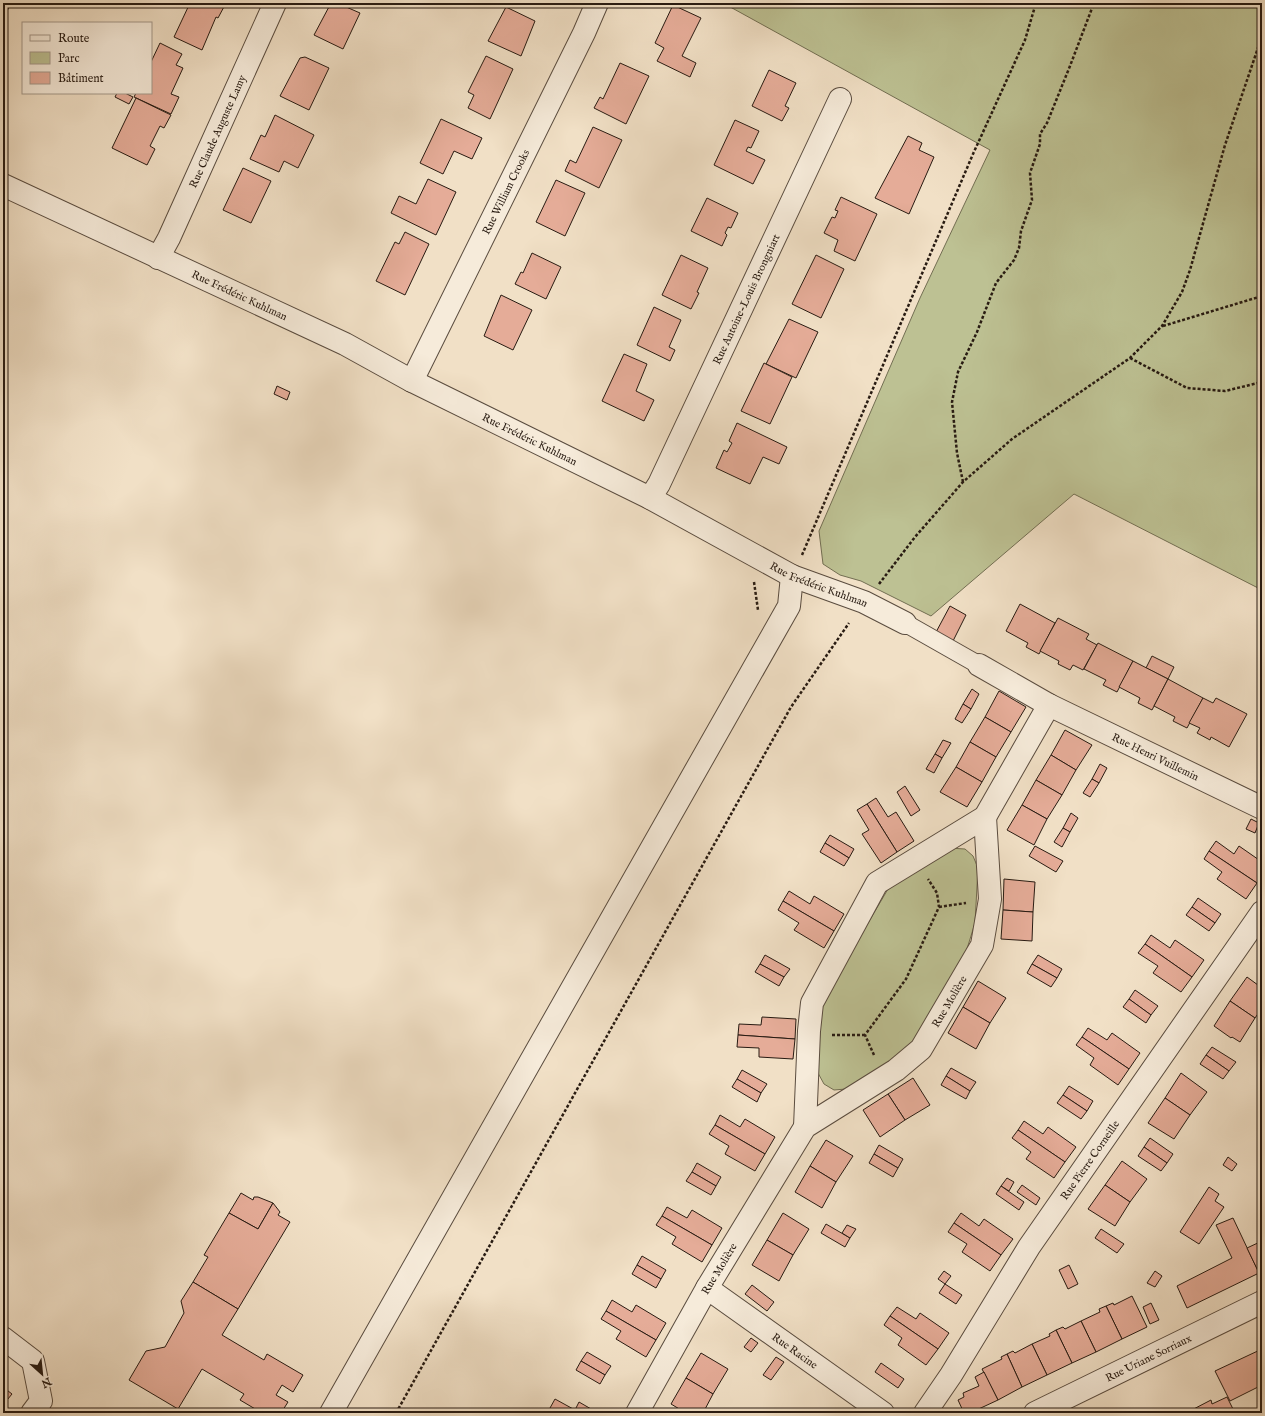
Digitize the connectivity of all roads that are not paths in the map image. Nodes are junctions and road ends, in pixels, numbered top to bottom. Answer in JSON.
{"nodes":[{"id":1,"x":275,"y":3,"type":"edge"},
{"id":2,"x":597,"y":3,"type":"edge"},
{"id":3,"x":840,"y":100,"type":"dead end"},
{"id":4,"x":3,"y":185,"type":"edge"},
{"id":5,"x":158,"y":258,"type":"junction"},
{"id":6,"x":412,"y":380,"type":"junction"},
{"id":7,"x":650,"y":498,"type":"junction"},
{"id":8,"x":792,"y":576,"type":"junction"},
{"id":9,"x":905,"y":623,"type":"joint"},
{"id":10,"x":979,"y":665,"type":"joint"},
{"id":11,"x":1049,"y":705,"type":"junction"},
{"id":12,"x":1262,"y":808,"type":"edge"},
{"id":13,"x":985,"y":817,"type":"junction"},
{"id":14,"x":1262,"y":912,"type":"edge"},
{"id":15,"x":805,"y":1127,"type":"junction"},
{"id":16,"x":707,"y":1288,"type":"junction"},
{"id":17,"x":1262,"y":1302,"type":"edge"},
{"id":18,"x":3,"y":1338,"type":"edge"},
{"id":19,"x":36,"y":1407,"type":"edge"},
{"id":20,"x":331,"y":1413,"type":"edge"},
{"id":21,"x":637,"y":1413,"type":"edge"},
{"id":22,"x":883,"y":1413,"type":"edge"},
{"id":23,"x":925,"y":1413,"type":"edge"},
{"id":24,"x":1035,"y":1413,"type":"edge"}],
"edges":[{"from":1,"to":5,"type":"street","name":"Rue Claude Auguste Lamy"},
{"from":2,"to":6,"type":"street","name":"Rue William Crooks"},
{"from":3,"to":7,"type":"street","name":"Rue Antoine-Louis Brongniart"},
{"from":4,"to":5,"type":"street","name":"Rue Frédéric Kuhlman"},
{"from":5,"to":6,"type":"street","name":"Rue Frédéric Kuhlman"},
{"from":6,"to":7,"type":"street","name":"Rue Frédéric Kuhlman"},
{"from":7,"to":8,"type":"street","name":"Rue Frédéric Kuhlman"},
{"from":8,"to":9,"type":"street","name":"Rue Frédéric Kuhlman"},
{"from":8,"to":20,"type":"street"},
{"from":9,"to":10,"type":"street","name":"Rue Frédéric Kuhlman"},
{"from":10,"to":11,"type":"street","name":"Rue Frédéric Kuhlman"},
{"from":11,"to":12,"type":"street","name":"Rue Henri Vuillemin"},
{"from":11,"to":13,"type":"street","name":"Rue Molière"},
{"from":13,"to":15,"type":"street","name":"Rue Molière"},
{"from":13,"to":15,"type":"street","name":"Rue Molière"},
{"from":14,"to":23,"type":"street","name":"Rue Pierre Corneille"},
{"from":15,"to":16,"type":"street","name":"Rue Molière"},
{"from":16,"to":21,"type":"street","name":"Rue Molière"},
{"from":16,"to":22,"type":"street","name":"Rue Racine"},
{"from":17,"to":24,"type":"street","name":"Rue Uriane Sorriaux"},
{"from":18,"to":19,"type":"street"}]}
